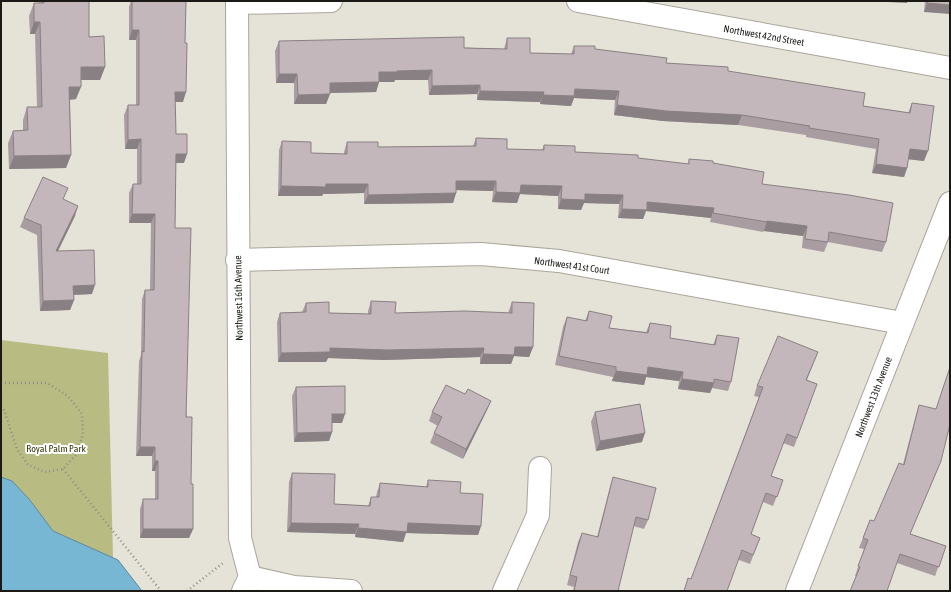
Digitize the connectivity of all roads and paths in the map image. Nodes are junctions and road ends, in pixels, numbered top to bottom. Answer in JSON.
{"nodes":[{"id":1,"x":331,"y":1,"type":"edge"},
{"id":2,"x":578,"y":1,"type":"edge"},
{"id":3,"x":236,"y":2,"type":"edge"},
{"id":4,"x":950,"y":68,"type":"edge"},
{"id":5,"x":950,"y":203,"type":"edge"},
{"id":6,"x":237,"y":260,"type":"junction"},
{"id":7,"x":902,"y":322,"type":"junction"},
{"id":8,"x":1,"y":383,"type":"edge"},
{"id":9,"x":1,"y":407,"type":"edge"},
{"id":10,"x":540,"y":468,"type":"dead end"},
{"id":11,"x":63,"y":469,"type":"junction"},
{"id":12,"x":224,"y":561,"type":"dead end"},
{"id":13,"x":247,"y":584,"type":"edge"},
{"id":14,"x":161,"y":591,"type":"edge"},
{"id":15,"x":187,"y":591,"type":"edge"},
{"id":16,"x":352,"y":591,"type":"edge"},
{"id":17,"x":504,"y":591,"type":"edge"},
{"id":18,"x":797,"y":591,"type":"edge"}],
"edges":[{"from":1,"to":3,"type":"street"},
{"from":2,"to":4,"type":"street","name":"Northwest 42nd Street"},
{"from":3,"to":6,"type":"street","name":"Northwest 16th Avenue"},
{"from":5,"to":7,"type":"street","name":"Northwest 13th Avenue"},
{"from":6,"to":7,"type":"street","name":"Northwest 41st Court"},
{"from":6,"to":13,"type":"street","name":"Northwest 16th Avenue"},
{"from":7,"to":18,"type":"street","name":"Northwest 13th Avenue"},
{"from":8,"to":11,"type":"path"},
{"from":9,"to":11,"type":"path"},
{"from":10,"to":17,"type":"street"},
{"from":11,"to":14,"type":"path"},
{"from":12,"to":15,"type":"path"},
{"from":13,"to":16,"type":"street"}]}
